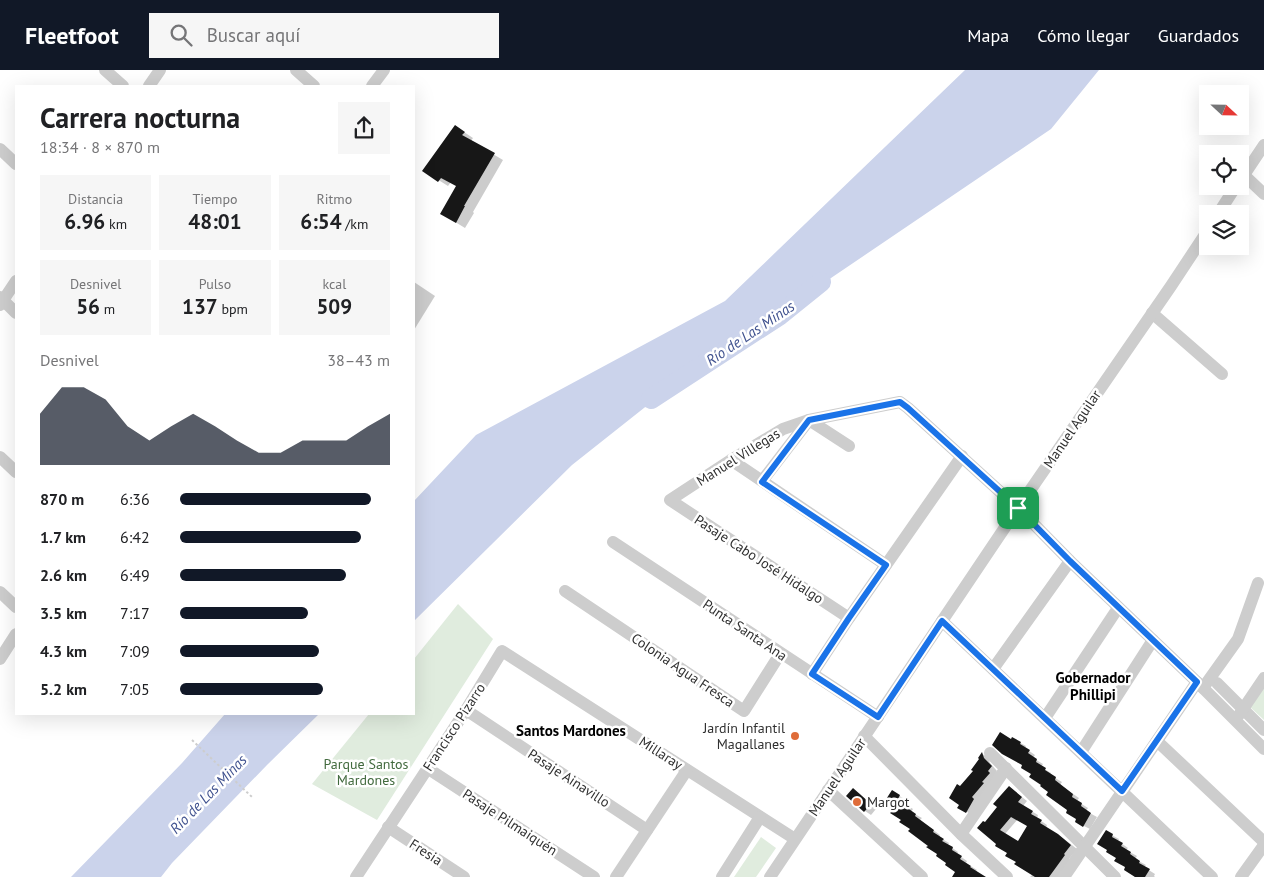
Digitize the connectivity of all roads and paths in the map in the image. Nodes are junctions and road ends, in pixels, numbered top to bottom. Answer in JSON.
{"nodes":[{"id":1,"x":105,"y":70,"type":"edge"},
{"id":2,"x":160,"y":70,"type":"edge"},
{"id":3,"x":296,"y":70,"type":"edge"},
{"id":4,"x":384,"y":70,"type":"edge"},
{"id":5,"x":122,"y":85,"type":"edge"},
{"id":6,"x":150,"y":85,"type":"edge"},
{"id":7,"x":313,"y":85,"type":"edge"},
{"id":8,"x":373,"y":85,"type":"edge"},
{"id":9,"x":1264,"y":145,"type":"edge"},
{"id":10,"x":0,"y":149,"type":"edge"},
{"id":11,"x":15,"y":163,"type":"edge"},
{"id":12,"x":1249,"y":168,"type":"edge"},
{"id":13,"x":1249,"y":182,"type":"edge"},
{"id":14,"x":1262,"y":188,"type":"edge"},
{"id":15,"x":1199,"y":243,"type":"edge"},
{"id":16,"x":15,"y":282,"type":"edge"},
{"id":17,"x":1,"y":301,"type":"edge"},
{"id":18,"x":15,"y":312,"type":"edge"},
{"id":19,"x":1152,"y":313,"type":"junction"},
{"id":20,"x":1222,"y":374,"type":"dead end"},
{"id":21,"x":809,"y":420,"type":"junction"},
{"id":22,"x":849,"y":446,"type":"dead end"},
{"id":23,"x":962,"y":456,"type":"junction"},
{"id":24,"x":0,"y":457,"type":"edge"},
{"id":25,"x":731,"y":460,"type":"junction"},
{"id":26,"x":15,"y":471,"type":"edge"},
{"id":27,"x":762,"y":482,"type":"junction"},
{"id":28,"x":670,"y":500,"type":"joint"},
{"id":29,"x":1018,"y":508,"type":"junction"},
{"id":30,"x":613,"y":542,"type":"dead end"},
{"id":31,"x":1070,"y":561,"type":"junction"},
{"id":32,"x":886,"y":565,"type":"junction"},
{"id":33,"x":1258,"y":583,"type":"dead end"},
{"id":34,"x":565,"y":591,"type":"dead end"},
{"id":35,"x":0,"y":592,"type":"edge"},
{"id":36,"x":15,"y":606,"type":"edge"},
{"id":37,"x":1118,"y":608,"type":"junction"},
{"id":38,"x":849,"y":618,"type":"junction"},
{"id":39,"x":942,"y":621,"type":"junction"},
{"id":40,"x":15,"y":636,"type":"edge"},
{"id":41,"x":1152,"y":640,"type":"junction"},
{"id":42,"x":502,"y":651,"type":"joint"},
{"id":43,"x":780,"y":654,"type":"junction"},
{"id":44,"x":0,"y":659,"type":"edge"},
{"id":45,"x":993,"y":669,"type":"junction"},
{"id":46,"x":812,"y":674,"type":"junction"},
{"id":47,"x":1264,"y":678,"type":"edge"},
{"id":48,"x":1218,"y":683,"type":"dead end"},
{"id":49,"x":1200,"y":685,"type":"junction"},
{"id":50,"x":1243,"y":709,"type":"junction"},
{"id":51,"x":466,"y":710,"type":"junction"},
{"id":52,"x":878,"y":717,"type":"junction"},
{"id":53,"x":1045,"y":718,"type":"junction"},
{"id":54,"x":1236,"y":720,"type":"junction"},
{"id":55,"x":1264,"y":730,"type":"edge"},
{"id":56,"x":864,"y":736,"type":"junction"},
{"id":57,"x":192,"y":740,"type":"dead end"},
{"id":58,"x":1157,"y":741,"type":"junction"},
{"id":59,"x":1264,"y":749,"type":"edge"},
{"id":60,"x":1081,"y":752,"type":"junction"},
{"id":61,"x":990,"y":754,"type":"dead end"},
{"id":62,"x":427,"y":768,"type":"junction"},
{"id":63,"x":1006,"y":768,"type":"junction"},
{"id":64,"x":687,"y":770,"type":"junction"},
{"id":65,"x":828,"y":790,"type":"junction"},
{"id":66,"x":1122,"y":791,"type":"junction"},
{"id":67,"x":252,"y":797,"type":"dead end"},
{"id":68,"x":760,"y":817,"type":"junction"},
{"id":69,"x":388,"y":828,"type":"junction"},
{"id":70,"x":647,"y":830,"type":"junction"},
{"id":71,"x":961,"y":834,"type":"junction"},
{"id":72,"x":795,"y":839,"type":"junction"},
{"id":73,"x":1264,"y":843,"type":"edge"},
{"id":74,"x":1084,"y":847,"type":"junction"},
{"id":75,"x":356,"y":877,"type":"edge"},
{"id":76,"x":464,"y":877,"type":"edge"},
{"id":77,"x":594,"y":877,"type":"edge"},
{"id":78,"x":616,"y":877,"type":"edge"},
{"id":79,"x":722,"y":877,"type":"edge"},
{"id":80,"x":770,"y":877,"type":"edge"},
{"id":81,"x":922,"y":877,"type":"edge"},
{"id":82,"x":1007,"y":877,"type":"edge"},
{"id":83,"x":1064,"y":877,"type":"edge"},
{"id":84,"x":1115,"y":877,"type":"edge"},
{"id":85,"x":1212,"y":877,"type":"edge"},
{"id":86,"x":1241,"y":877,"type":"edge"}],
"edges":[{"from":1,"to":5,"type":"street"},
{"from":2,"to":6,"type":"street"},
{"from":3,"to":7,"type":"street"},
{"from":4,"to":8,"type":"street"},
{"from":9,"to":12,"type":"street"},
{"from":10,"to":11,"type":"street"},
{"from":13,"to":14,"type":"street"},
{"from":15,"to":19,"type":"street","name":"Manuel Aguilar"},
{"from":16,"to":17,"type":"street"},
{"from":17,"to":18,"type":"street"},
{"from":19,"to":20,"type":"street"},
{"from":19,"to":29,"type":"street","name":"Manuel Aguilar"},
{"from":21,"to":22,"type":"street"},
{"from":21,"to":23,"type":"street","name":"Manuel Villegas"},
{"from":21,"to":25,"type":"street","name":"Manuel Villegas"},
{"from":21,"to":27,"type":"street","name":"Manuel Villegas"},
{"from":23,"to":29,"type":"street"},
{"from":23,"to":32,"type":"street"},
{"from":24,"to":26,"type":"street"},
{"from":25,"to":27,"type":"street"},
{"from":25,"to":28,"type":"street","name":"Manuel Villegas"},
{"from":27,"to":32,"type":"street"},
{"from":28,"to":38,"type":"street","name":"Pasaje Cabo José Hidalgo"},
{"from":29,"to":31,"type":"street"},
{"from":29,"to":39,"type":"street","name":"Manuel Aguilar"},
{"from":30,"to":43,"type":"street","name":"Punta Santa Ana"},
{"from":31,"to":37,"type":"street"},
{"from":31,"to":45,"type":"street"},
{"from":32,"to":38,"type":"street"},
{"from":33,"to":49,"type":"street"},
{"from":34,"to":43,"type":"street","name":"Colonia Agua Fresca"},
{"from":35,"to":36,"type":"street"},
{"from":37,"to":41,"type":"street"},
{"from":37,"to":53,"type":"street"},
{"from":38,"to":46,"type":"street"},
{"from":39,"to":45,"type":"street"},
{"from":39,"to":52,"type":"street","name":"Manuel Aguilar"},
{"from":40,"to":44,"type":"street"},
{"from":41,"to":49,"type":"street"},
{"from":41,"to":60,"type":"street"},
{"from":42,"to":51,"type":"street","name":"Francisco Pizarro"},
{"from":42,"to":64,"type":"street","name":"Millaray"},
{"from":43,"to":46,"type":"street","name":"Punta Santa Ana"},
{"from":45,"to":53,"type":"street"},
{"from":46,"to":52,"type":"street","name":"Punta Santa Ana"},
{"from":47,"to":50,"type":"street"},
{"from":48,"to":50,"type":"street"},
{"from":49,"to":54,"type":"street"},
{"from":49,"to":58,"type":"street"},
{"from":50,"to":54,"type":"street"},
{"from":50,"to":55,"type":"street"},
{"from":51,"to":62,"type":"street","name":"Francisco Pizarro"},
{"from":51,"to":70,"type":"street","name":"Pasaje Ainavillo"},
{"from":52,"to":56,"type":"street","name":"Manuel Aguilar"},
{"from":53,"to":60,"type":"street"},
{"from":54,"to":59,"type":"street"},
{"from":56,"to":65,"type":"street","name":"Manuel Aguilar"},
{"from":56,"to":71,"type":"street"},
{"from":57,"to":67,"type":"path"},
{"from":58,"to":66,"type":"street"},
{"from":58,"to":73,"type":"street"},
{"from":60,"to":66,"type":"street"},
{"from":61,"to":63,"type":"street"},
{"from":62,"to":69,"type":"street","name":"Francisco Pizarro"},
{"from":62,"to":77,"type":"street","name":"Pasaje Pilmaiquén"},
{"from":63,"to":71,"type":"street"},
{"from":63,"to":74,"type":"street"},
{"from":64,"to":68,"type":"street","name":"Millaray"},
{"from":64,"to":70,"type":"street"},
{"from":65,"to":72,"type":"street","name":"Manuel Aguilar"},
{"from":65,"to":81,"type":"street"},
{"from":66,"to":74,"type":"street"},
{"from":66,"to":85,"type":"street"},
{"from":68,"to":72,"type":"street","name":"Millaray"},
{"from":68,"to":79,"type":"street"},
{"from":69,"to":75,"type":"street","name":"Francisco Pizarro"},
{"from":69,"to":76,"type":"street","name":"Fresia"},
{"from":70,"to":78,"type":"street"},
{"from":71,"to":82,"type":"street"},
{"from":72,"to":80,"type":"street","name":"Manuel Aguilar"},
{"from":73,"to":86,"type":"street"},
{"from":74,"to":83,"type":"street"},
{"from":74,"to":84,"type":"street"}]}
